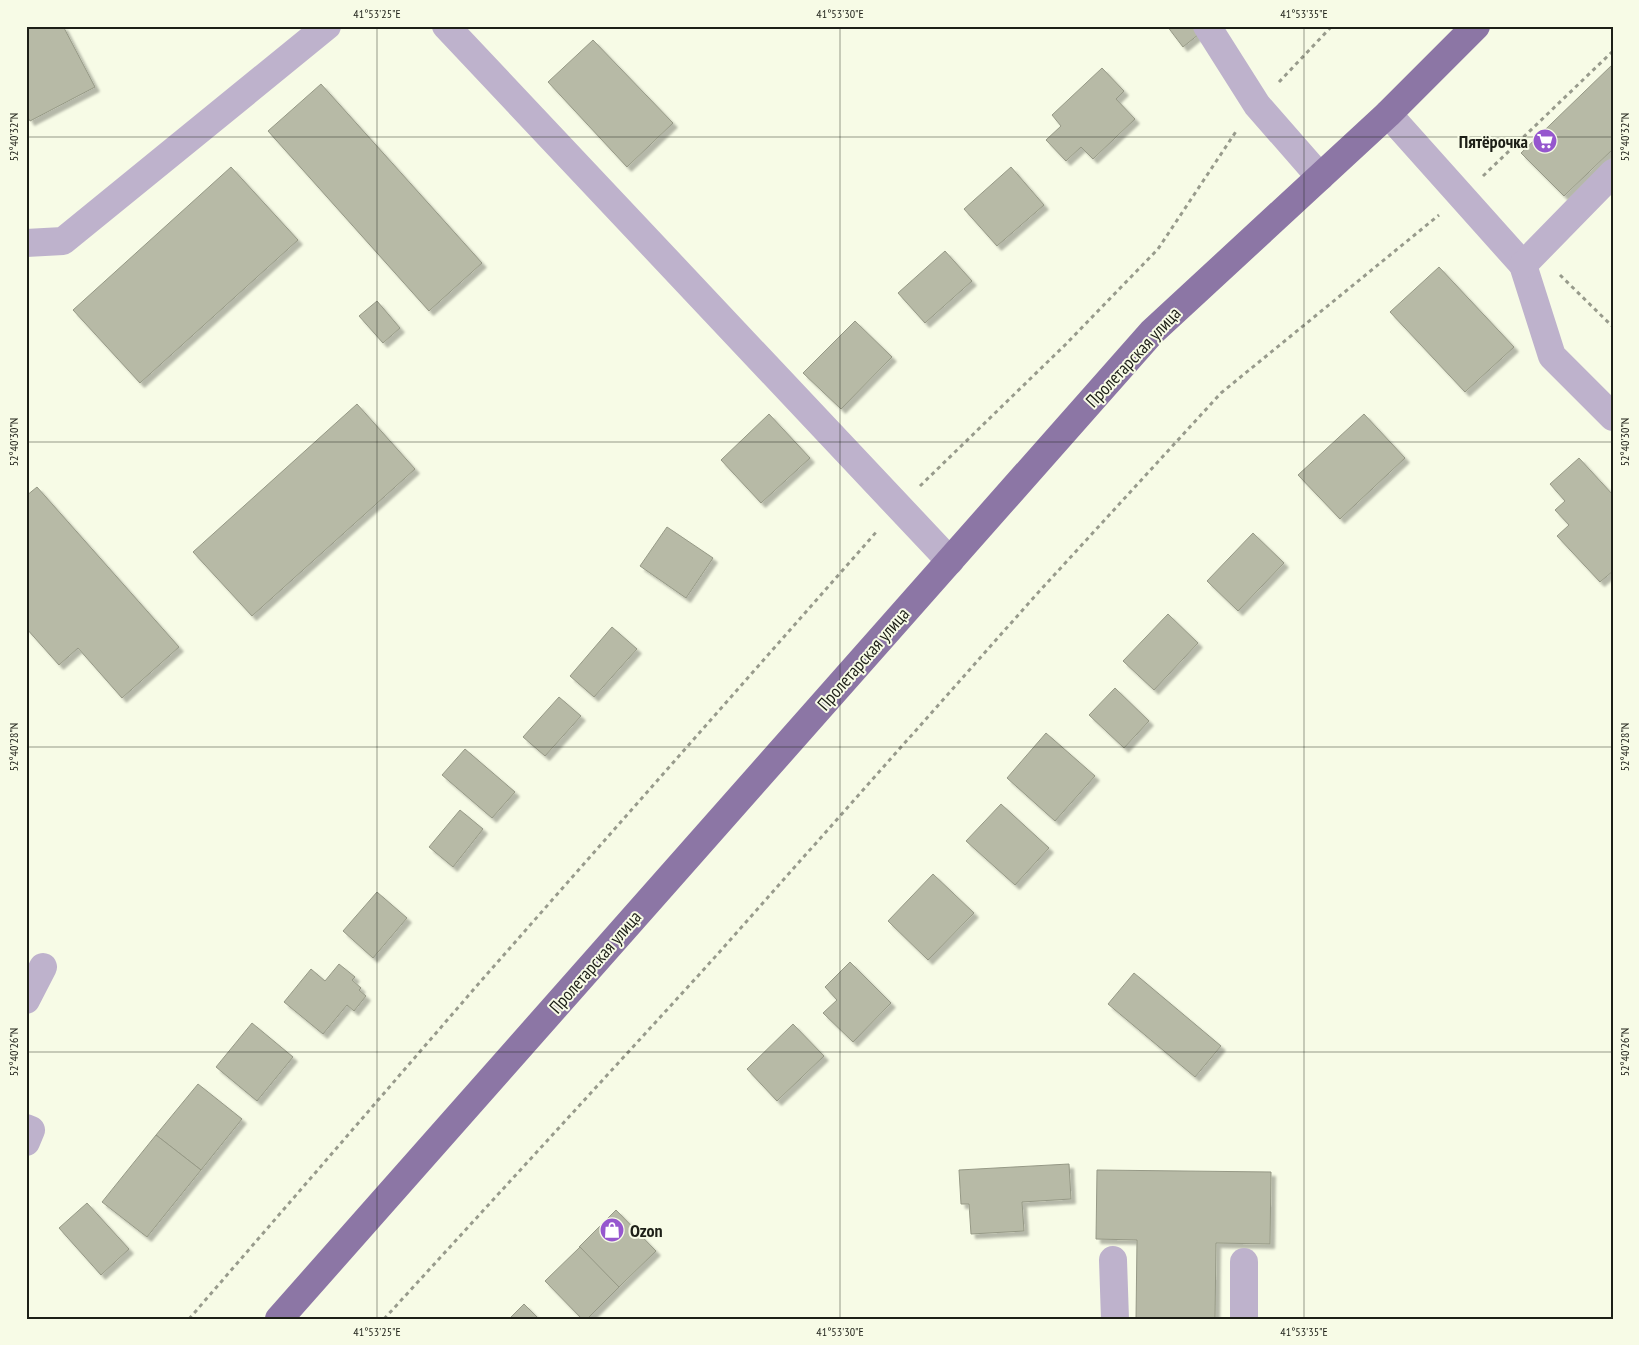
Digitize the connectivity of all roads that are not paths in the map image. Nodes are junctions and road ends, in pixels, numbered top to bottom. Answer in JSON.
{"nodes":[{"id":1,"x":327,"y":26,"type":"edge"},
{"id":2,"x":446,"y":26,"type":"edge"},
{"id":3,"x":1207,"y":26,"type":"edge"},
{"id":4,"x":1476,"y":26,"type":"edge"},
{"id":5,"x":1388,"y":114,"type":"junction"},
{"id":6,"x":1613,"y":173,"type":"edge"},
{"id":7,"x":1320,"y":177,"type":"junction"},
{"id":8,"x":26,"y":243,"type":"edge"},
{"id":9,"x":1530,"y":258,"type":"junction"},
{"id":10,"x":1613,"y":417,"type":"edge"},
{"id":11,"x":950,"y":561,"type":"junction"},
{"id":12,"x":43,"y":967,"type":"dead end"},
{"id":13,"x":26,"y":1000,"type":"edge"},
{"id":14,"x":26,"y":1128,"type":"edge"},
{"id":15,"x":26,"y":1142,"type":"edge"},
{"id":16,"x":1113,"y":1260,"type":"dead end"},
{"id":17,"x":1244,"y":1262,"type":"dead end"},
{"id":18,"x":280,"y":1319,"type":"edge"},
{"id":19,"x":1115,"y":1319,"type":"edge"},
{"id":20,"x":1244,"y":1319,"type":"edge"}],
"edges":[{"from":1,"to":8,"type":"street"},
{"from":2,"to":11,"type":"street"},
{"from":3,"to":7,"type":"street"},
{"from":4,"to":5,"type":"main road","name":"Пролетарская улица"},
{"from":5,"to":7,"type":"main road","name":"Пролетарская улица"},
{"from":5,"to":9,"type":"street"},
{"from":6,"to":9,"type":"street"},
{"from":7,"to":11,"type":"main road","name":"Пролетарская улица"},
{"from":9,"to":10,"type":"street"},
{"from":11,"to":18,"type":"main road","name":"Пролетарская улица"},
{"from":12,"to":13,"type":"street"},
{"from":14,"to":15,"type":"street"},
{"from":16,"to":19,"type":"street"},
{"from":17,"to":20,"type":"street"}]}
